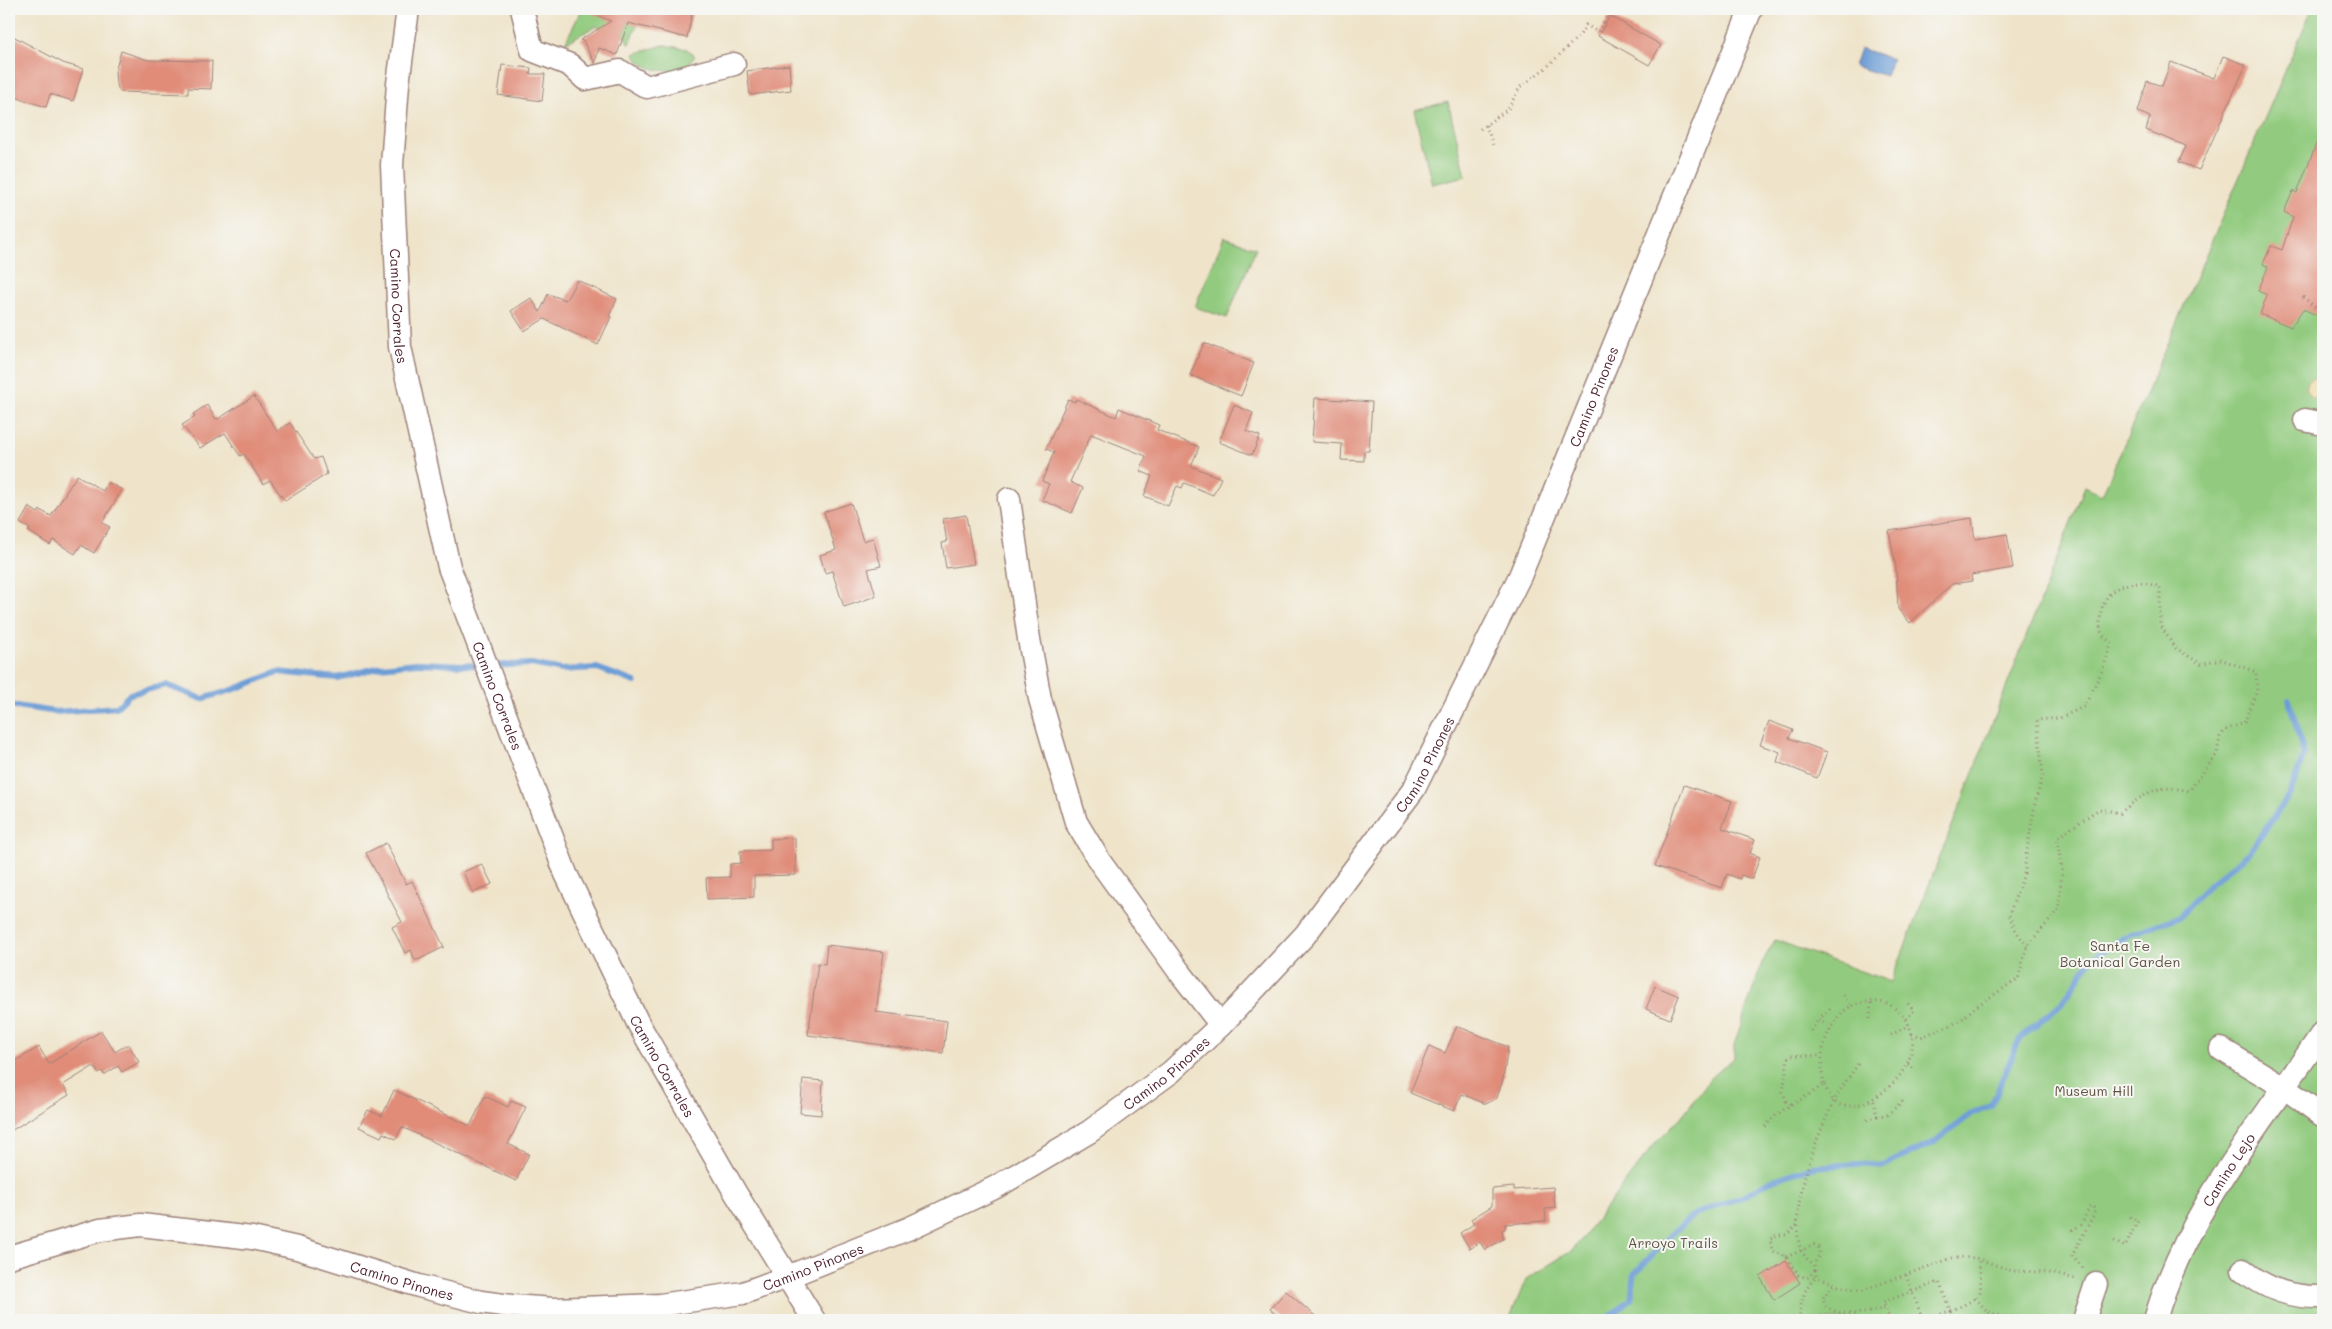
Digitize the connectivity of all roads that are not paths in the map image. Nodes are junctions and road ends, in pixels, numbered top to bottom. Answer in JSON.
{"nodes":[{"id":1,"x":408,"y":9,"type":"edge"},
{"id":2,"x":522,"y":9,"type":"edge"},
{"id":3,"x":1750,"y":9,"type":"edge"},
{"id":4,"x":734,"y":64,"type":"dead end"},
{"id":5,"x":1009,"y":499,"type":"dead end"},
{"id":6,"x":1221,"y":1025,"type":"junction"},
{"id":7,"x":2323,"y":1032,"type":"edge"},
{"id":8,"x":2221,"y":1049,"type":"dead end"},
{"id":9,"x":2285,"y":1088,"type":"junction"},
{"id":10,"x":2323,"y":1116,"type":"edge"},
{"id":11,"x":9,"y":1257,"type":"edge"},
{"id":12,"x":2243,"y":1270,"type":"dead end"},
{"id":13,"x":787,"y":1277,"type":"junction"},
{"id":14,"x":2096,"y":1284,"type":"road end"},
{"id":15,"x":2323,"y":1297,"type":"edge"},
{"id":16,"x":814,"y":1320,"type":"edge"},
{"id":17,"x":2084,"y":1320,"type":"edge"},
{"id":18,"x":2155,"y":1320,"type":"edge"}],
"edges":[{"from":1,"to":13,"type":"street","name":"Camino Corrales"},
{"from":2,"to":4,"type":"street"},
{"from":3,"to":6,"type":"street","name":"Camino Pinones"},
{"from":5,"to":6,"type":"street"},
{"from":6,"to":13,"type":"street","name":"Camino Pinones"},
{"from":7,"to":9,"type":"street","name":"Camino Lejo"},
{"from":8,"to":9,"type":"street"},
{"from":9,"to":10,"type":"street"},
{"from":9,"to":18,"type":"street","name":"Camino Lejo"},
{"from":11,"to":13,"type":"street","name":"Camino Pinones"},
{"from":12,"to":15,"type":"street"},
{"from":13,"to":16,"type":"street","name":"Camino Corrales"},
{"from":14,"to":17,"type":"street"}]}
